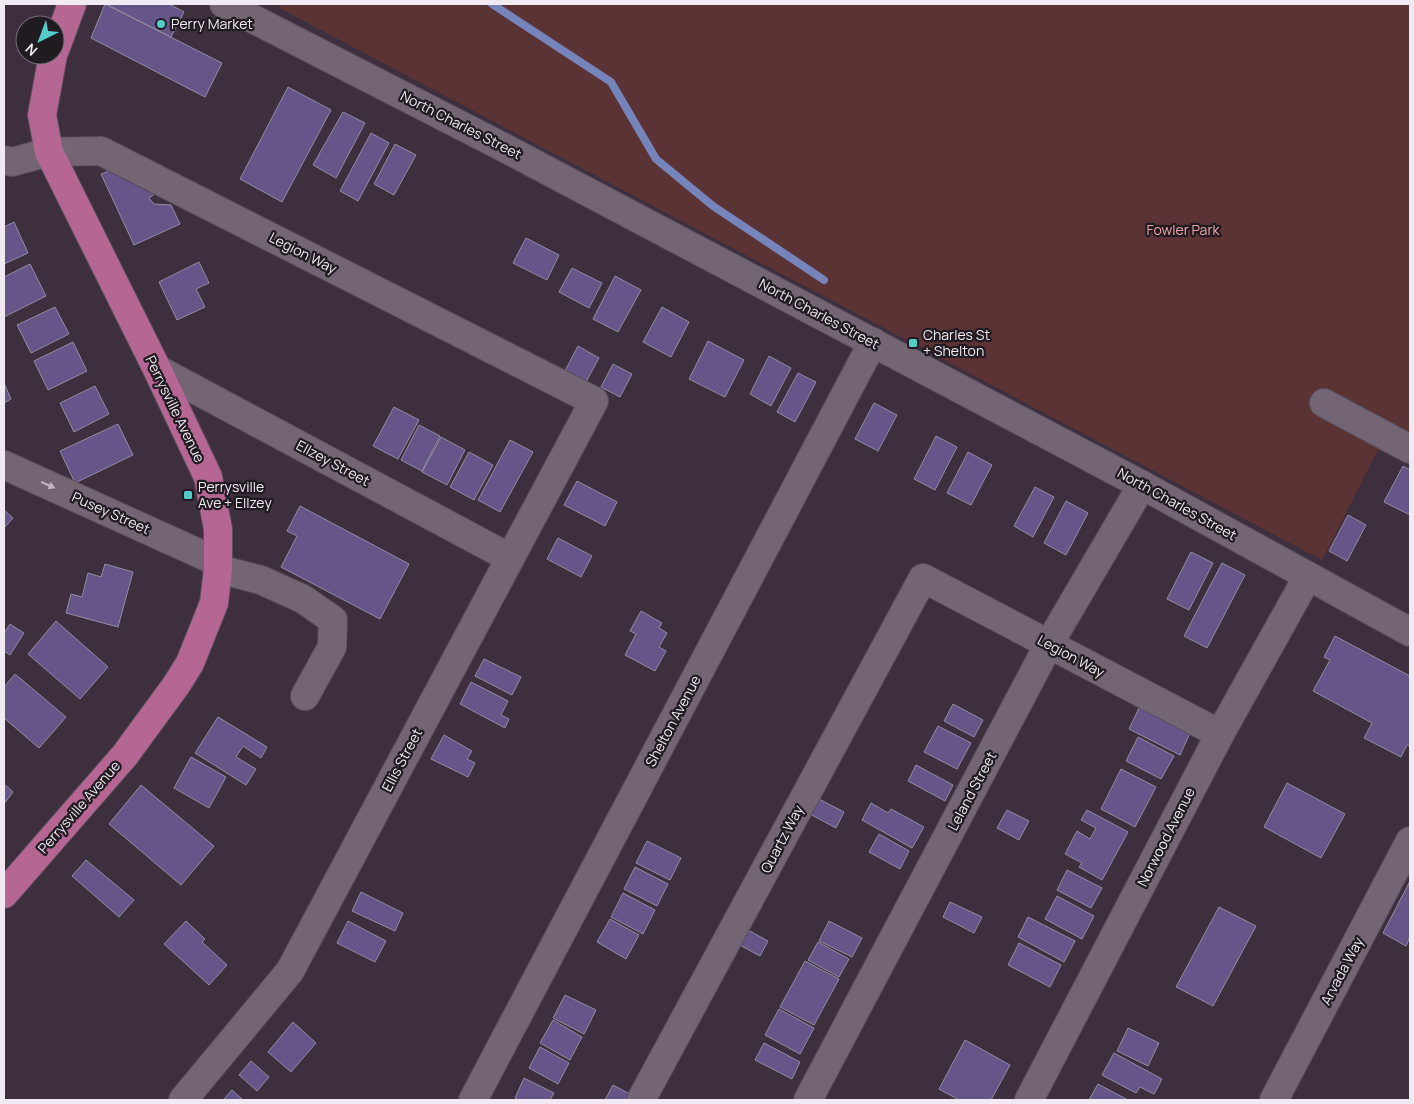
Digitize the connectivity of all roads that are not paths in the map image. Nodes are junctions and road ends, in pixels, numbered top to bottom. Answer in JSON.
{"nodes":[{"id":1,"x":72,"y":4,"type":"edge"},
{"id":2,"x":224,"y":4,"type":"edge"},
{"id":3,"x":253,"y":10,"type":"edge"},
{"id":4,"x":65,"y":23,"type":"edge"},
{"id":5,"x":51,"y":65,"type":"edge"},
{"id":6,"x":49,"y":152,"type":"junction"},
{"id":7,"x":4,"y":160,"type":"edge"},
{"id":8,"x":873,"y":342,"type":"junction"},
{"id":9,"x":156,"y":369,"type":"junction"},
{"id":10,"x":594,"y":401,"type":"joint"},
{"id":11,"x":1324,"y":403,"type":"dead end"},
{"id":12,"x":1410,"y":449,"type":"edge"},
{"id":13,"x":4,"y":465,"type":"edge"},
{"id":14,"x":1142,"y":484,"type":"junction"},
{"id":15,"x":510,"y":558,"type":"junction"},
{"id":16,"x":218,"y":565,"type":"junction"},
{"id":17,"x":1308,"y":576,"type":"junction"},
{"id":18,"x":923,"y":578,"type":"joint"},
{"id":19,"x":1410,"y":632,"type":"edge"},
{"id":20,"x":1049,"y":644,"type":"junction"},
{"id":21,"x":305,"y":696,"type":"dead end"},
{"id":22,"x":1220,"y":734,"type":"junction"},
{"id":23,"x":1410,"y":841,"type":"edge"},
{"id":24,"x":4,"y":894,"type":"edge"},
{"id":25,"x":183,"y":1100,"type":"edge"},
{"id":26,"x":473,"y":1100,"type":"edge"},
{"id":27,"x":641,"y":1100,"type":"edge"},
{"id":28,"x":808,"y":1100,"type":"edge"},
{"id":29,"x":1029,"y":1100,"type":"edge"},
{"id":30,"x":1274,"y":1100,"type":"edge"}],
"edges":[{"from":1,"to":4,"type":"main road"},
{"from":2,"to":3,"type":"street","name":"North Charles Street"},
{"from":3,"to":8,"type":"street","name":"North Charles Street"},
{"from":5,"to":6,"type":"main road","name":"Perrysville Avenue"},
{"from":6,"to":7,"type":"street","name":"Legion Way"},
{"from":6,"to":9,"type":"main road","name":"Perrysville Avenue"},
{"from":6,"to":10,"type":"street","name":"Legion Way"},
{"from":8,"to":14,"type":"street","name":"North Charles Street"},
{"from":8,"to":26,"type":"street","name":"Shelton Avenue"},
{"from":9,"to":15,"type":"street","name":"Ellzey Street"},
{"from":9,"to":16,"type":"main road","name":"Perrysville Avenue"},
{"from":10,"to":15,"type":"street","name":"Ellis Street"},
{"from":11,"to":12,"type":"street"},
{"from":13,"to":16,"type":"street","name":"Pusey Street","one_way":true},
{"from":14,"to":17,"type":"street","name":"North Charles Street"},
{"from":14,"to":20,"type":"street","name":"Leland Street"},
{"from":15,"to":25,"type":"street","name":"Ellis Street"},
{"from":16,"to":21,"type":"street","name":"Pusey Street"},
{"from":16,"to":24,"type":"main road","name":"Perrysville Avenue"},
{"from":17,"to":19,"type":"street","name":"North Charles Street"},
{"from":17,"to":22,"type":"street","name":"Norwood Avenue"},
{"from":18,"to":20,"type":"street","name":"Legion Way"},
{"from":18,"to":27,"type":"street","name":"Quartz Way"},
{"from":20,"to":22,"type":"street","name":"Legion Way"},
{"from":20,"to":28,"type":"street","name":"Leland Street"},
{"from":22,"to":29,"type":"street","name":"Norwood Avenue"},
{"from":23,"to":30,"type":"street","name":"Arvada Way"}]}
